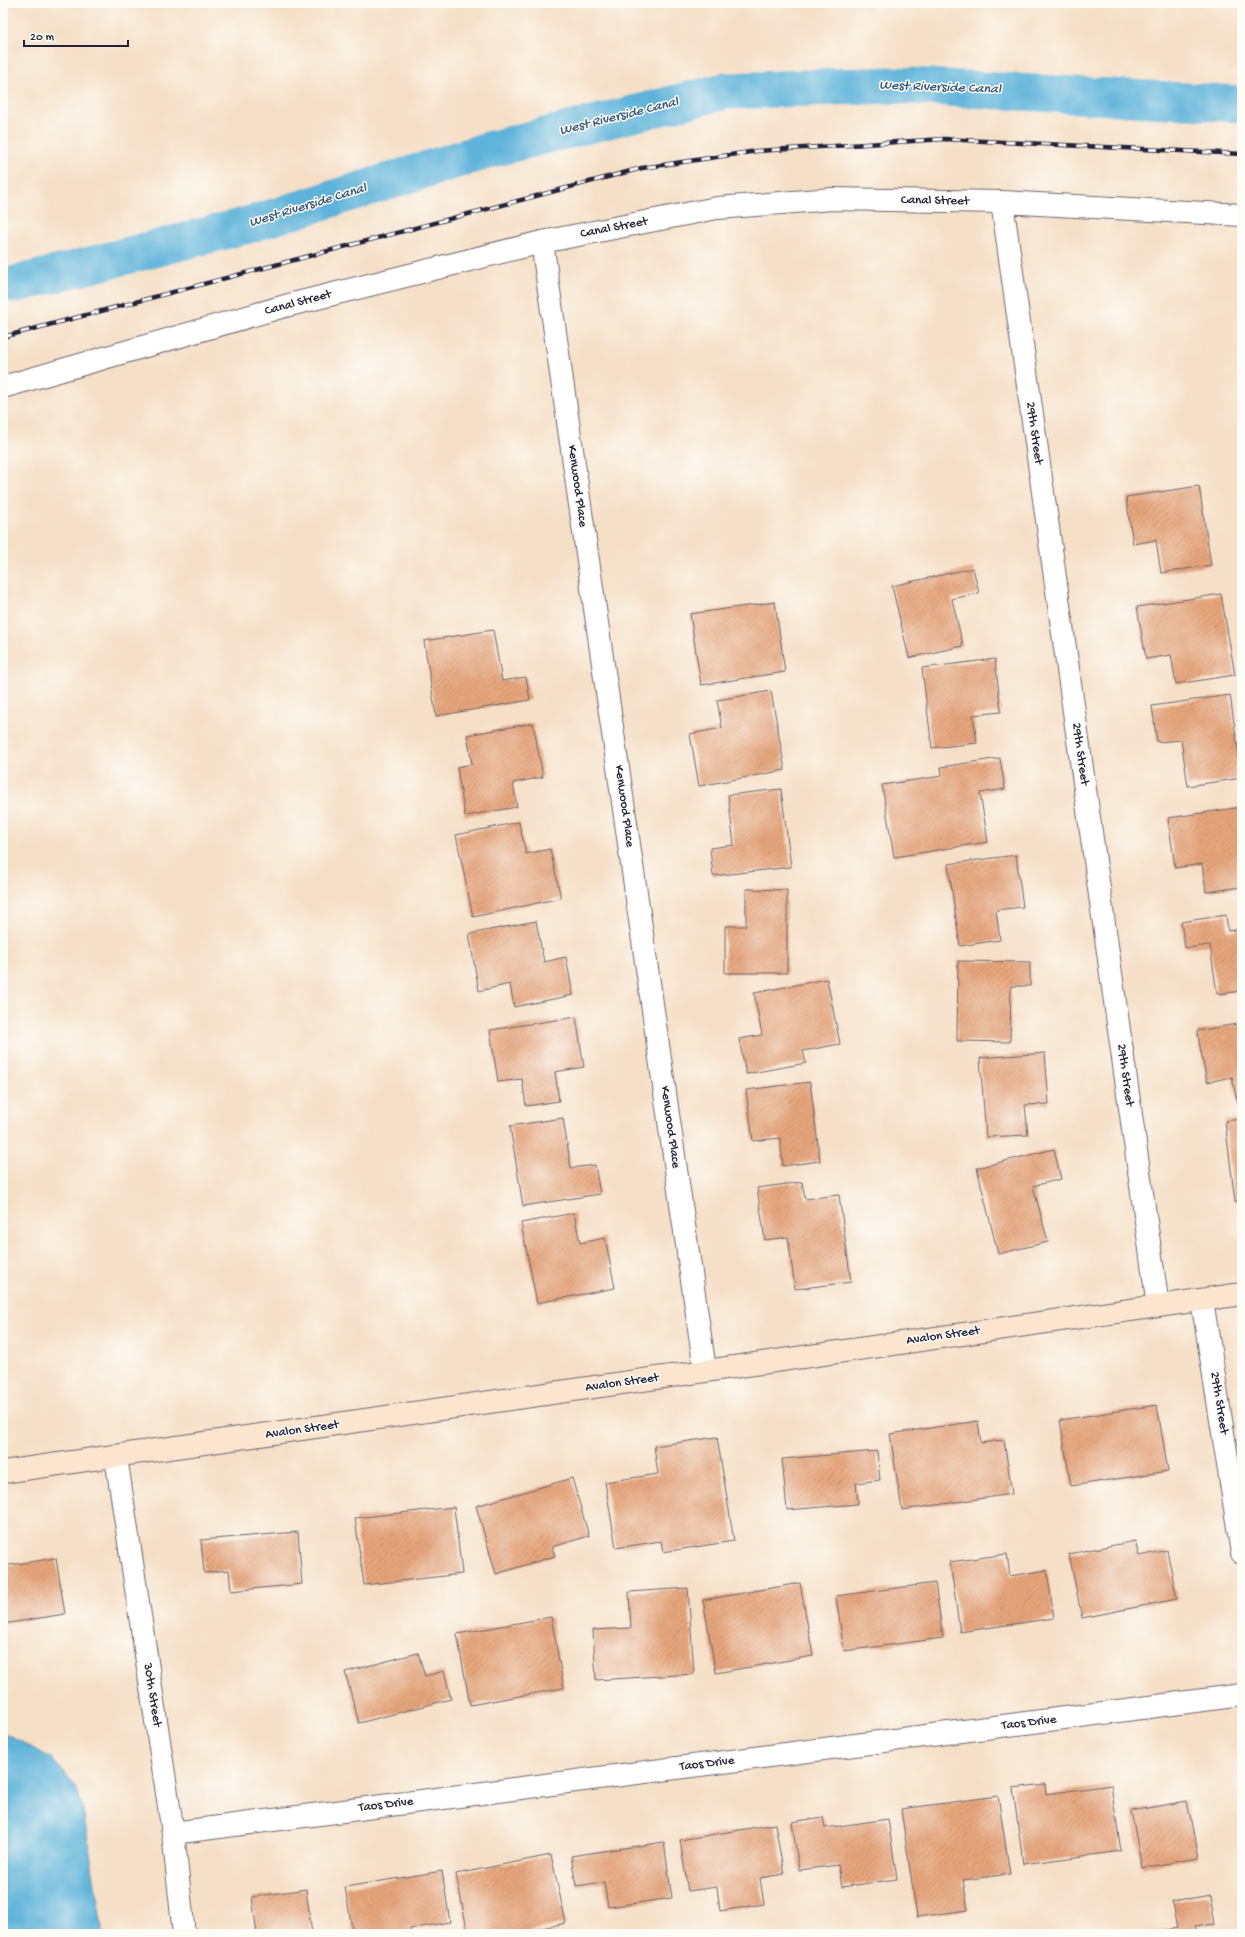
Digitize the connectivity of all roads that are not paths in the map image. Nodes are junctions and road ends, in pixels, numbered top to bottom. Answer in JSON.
{"nodes":[{"id":1,"x":1002,"y":202,"type":"junction"},
{"id":2,"x":1242,"y":215,"type":"edge"},
{"id":3,"x":542,"y":242,"type":"junction"},
{"id":4,"x":3,"y":387,"type":"edge"},
{"id":5,"x":1242,"y":1294,"type":"edge"},
{"id":6,"x":1202,"y":1300,"type":"junction"},
{"id":7,"x":1158,"y":1306,"type":"junction"},
{"id":8,"x":705,"y":1370,"type":"junction"},
{"id":9,"x":116,"y":1457,"type":"junction"},
{"id":10,"x":3,"y":1472,"type":"edge"},
{"id":11,"x":1242,"y":1553,"type":"edge"},
{"id":12,"x":1242,"y":1695,"type":"edge"},
{"id":13,"x":173,"y":1833,"type":"junction"},
{"id":14,"x":184,"y":1934,"type":"edge"}],
"edges":[{"from":1,"to":2,"type":"street","name":"Canal Street"},
{"from":1,"to":3,"type":"street","name":"Canal Street"},
{"from":1,"to":7,"type":"street","name":"29th Street"},
{"from":3,"to":4,"type":"street","name":"Canal Street"},
{"from":3,"to":8,"type":"street","name":"Kenwood Place"},
{"from":5,"to":6,"type":"street","name":"Avalon Street"},
{"from":6,"to":7,"type":"street","name":"Avalon Street"},
{"from":6,"to":11,"type":"street","name":"29th Street"},
{"from":7,"to":8,"type":"street","name":"Avalon Street"},
{"from":8,"to":9,"type":"street","name":"Avalon Street"},
{"from":9,"to":10,"type":"street","name":"Avalon Street"},
{"from":9,"to":13,"type":"street","name":"30th Street"},
{"from":12,"to":13,"type":"street","name":"Taos Drive"},
{"from":13,"to":14,"type":"street","name":"30th Street"}]}
